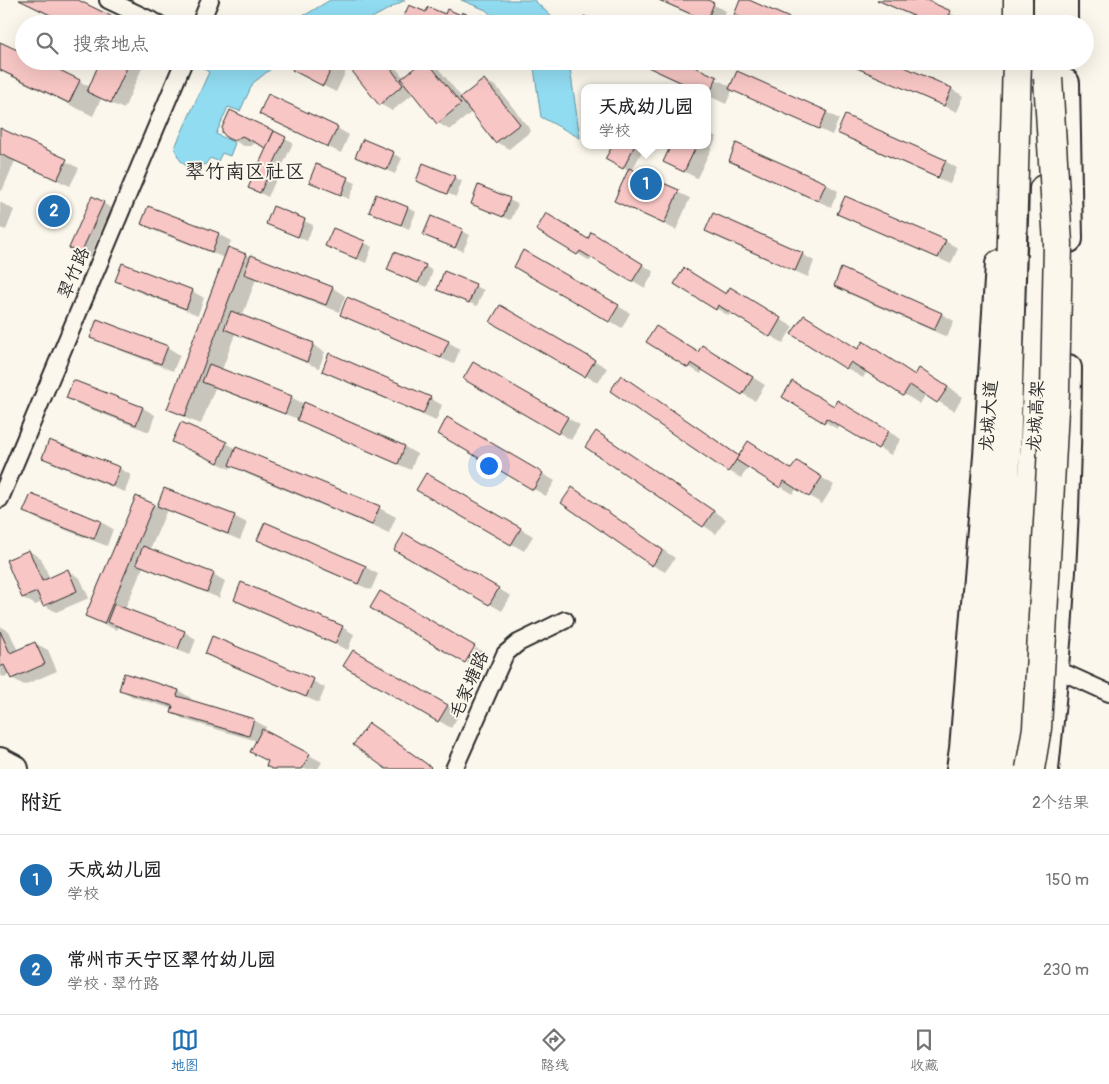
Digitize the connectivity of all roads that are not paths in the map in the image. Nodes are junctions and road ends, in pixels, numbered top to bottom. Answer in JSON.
{"nodes":[{"id":1,"x":108,"y":0,"type":"edge"},
{"id":2,"x":210,"y":0,"type":"edge"},
{"id":3,"x":1007,"y":0,"type":"edge"},
{"id":4,"x":1018,"y":0,"type":"edge"},
{"id":5,"x":1048,"y":0,"type":"edge"},
{"id":6,"x":1059,"y":0,"type":"edge"},
{"id":7,"x":1064,"y":0,"type":"edge"},
{"id":8,"x":140,"y":15,"type":"edge"},
{"id":9,"x":204,"y":15,"type":"edge"},
{"id":10,"x":1006,"y":15,"type":"edge"},
{"id":11,"x":1018,"y":15,"type":"edge"},
{"id":12,"x":1048,"y":15,"type":"edge"},
{"id":13,"x":1058,"y":15,"type":"edge"},
{"id":14,"x":1064,"y":15,"type":"edge"},
{"id":15,"x":180,"y":70,"type":"edge"},
{"id":16,"x":1005,"y":70,"type":"edge"},
{"id":17,"x":1017,"y":70,"type":"edge"},
{"id":18,"x":1055,"y":70,"type":"edge"},
{"id":19,"x":1055,"y":70,"type":"edge"},
{"id":20,"x":1055,"y":70,"type":"edge"},
{"id":21,"x":1056,"y":70,"type":"edge"},
{"id":22,"x":1068,"y":440,"type":"junction"},
{"id":23,"x":0,"y":499,"type":"edge"},
{"id":24,"x":1038,"y":529,"type":"junction"},
{"id":25,"x":566,"y":620,"type":"dead end"},
{"id":26,"x":1056,"y":669,"type":"junction"},
{"id":27,"x":1109,"y":693,"type":"edge"},
{"id":28,"x":0,"y":761,"type":"edge"},
{"id":29,"x":15,"y":769,"type":"edge"},
{"id":30,"x":454,"y":769,"type":"edge"},
{"id":31,"x":960,"y":769,"type":"edge"},
{"id":32,"x":982,"y":769,"type":"edge"},
{"id":33,"x":1009,"y":769,"type":"edge"},
{"id":34,"x":1022,"y":769,"type":"edge"},
{"id":35,"x":1030,"y":769,"type":"edge"},
{"id":36,"x":1045,"y":769,"type":"edge"}],
"edges":[{"from":1,"to":8,"type":"street"},
{"from":2,"to":9,"type":"street"},
{"from":3,"to":10,"type":"main road"},
{"from":4,"to":11,"type":"highway"},
{"from":5,"to":12,"type":"highway"},
{"from":6,"to":13,"type":"main road"},
{"from":7,"to":14,"type":"main road"},
{"from":15,"to":23,"type":"street","name":"翠竹路"},
{"from":16,"to":31,"type":"main road","name":"龙城大道"},
{"from":17,"to":32,"type":"highway","name":"龙城高架"},
{"from":18,"to":24,"type":"main road"},
{"from":19,"to":33,"type":"highway","name":"龙城高架","bridge":true},
{"from":20,"to":35,"type":"highway","bridge":true},
{"from":21,"to":22,"type":"main road"},
{"from":22,"to":24,"type":"main road"},
{"from":22,"to":26,"type":"main road"},
{"from":24,"to":34,"type":"main road"},
{"from":25,"to":30,"type":"street","name":"毛家塘路"},
{"from":26,"to":27,"type":"street"},
{"from":26,"to":36,"type":"main road"},
{"from":28,"to":29,"type":"main road"}]}
